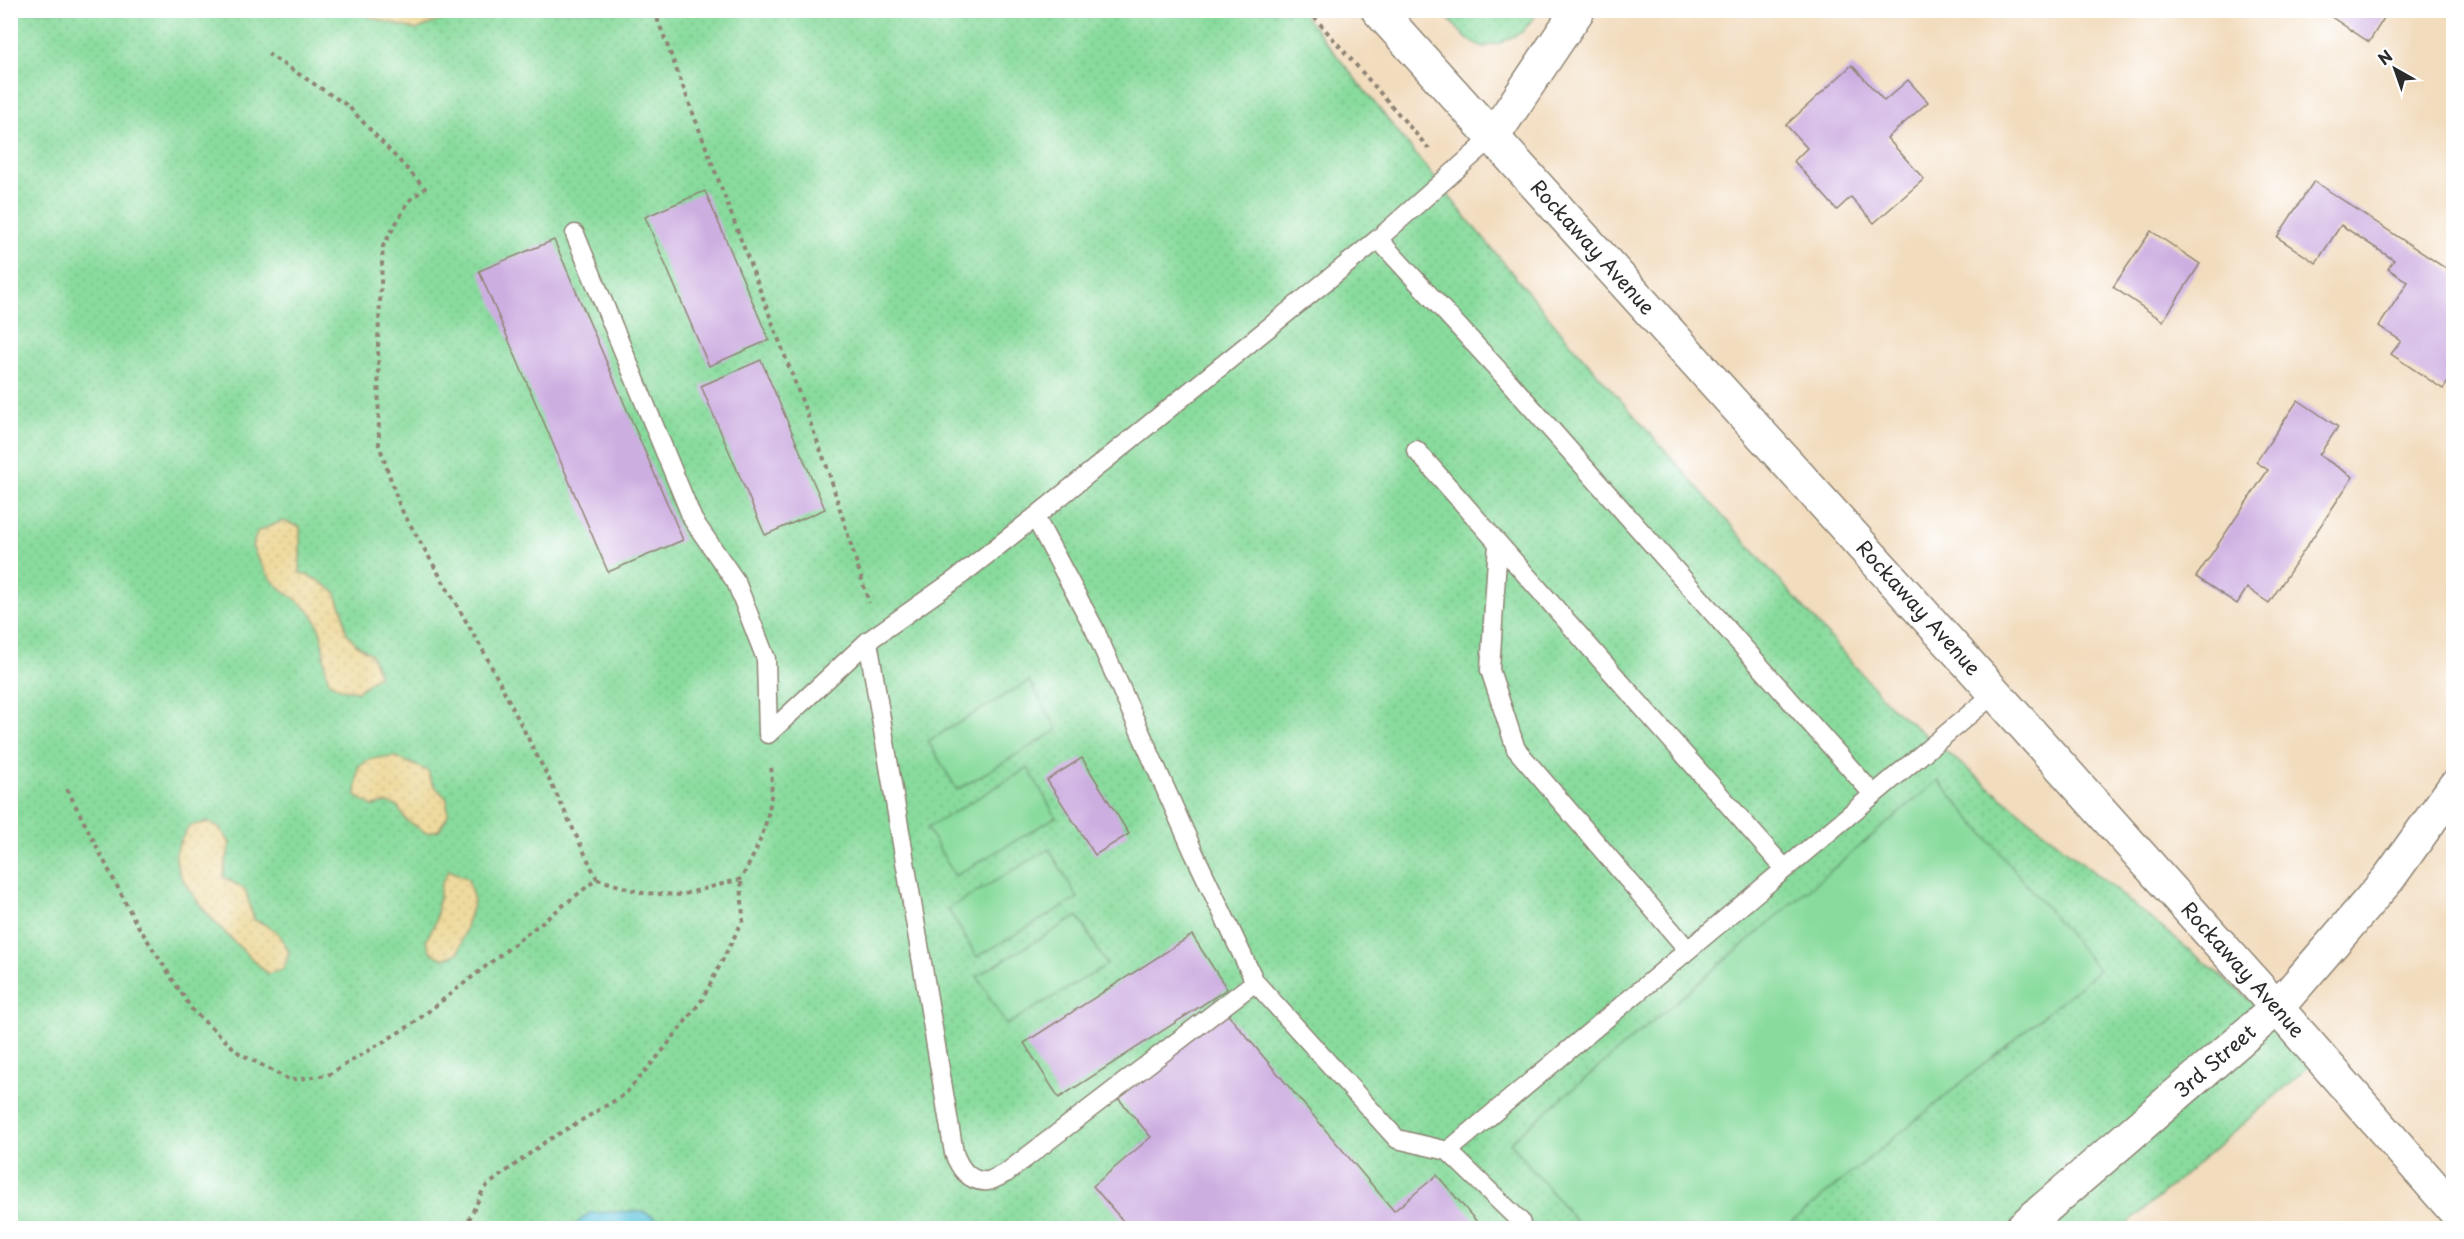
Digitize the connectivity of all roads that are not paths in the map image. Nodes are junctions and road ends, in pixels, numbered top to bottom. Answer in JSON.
{"nodes":[{"id":1,"x":1378,"y":10,"type":"edge"},
{"id":2,"x":1578,"y":10,"type":"edge"},
{"id":3,"x":1492,"y":138,"type":"junction"},
{"id":4,"x":575,"y":234,"type":"dead end"},
{"id":5,"x":1378,"y":239,"type":"junction"},
{"id":6,"x":1416,"y":450,"type":"dead end"},
{"id":7,"x":1035,"y":517,"type":"junction"},
{"id":8,"x":1498,"y":543,"type":"junction"},
{"id":9,"x":873,"y":637,"type":"junction"},
{"id":10,"x":1995,"y":693,"type":"junction"},
{"id":11,"x":2454,"y":787,"type":"edge"},
{"id":12,"x":1873,"y":794,"type":"junction"},
{"id":13,"x":1785,"y":869,"type":"junction"},
{"id":14,"x":1688,"y":950,"type":"junction"},
{"id":15,"x":1256,"y":982,"type":"junction"},
{"id":16,"x":2277,"y":1008,"type":"junction"},
{"id":17,"x":1448,"y":1151,"type":"junction"},
{"id":18,"x":2454,"y":1210,"type":"edge"},
{"id":19,"x":1522,"y":1228,"type":"edge"},
{"id":20,"x":2022,"y":1228,"type":"edge"}],
"edges":[{"from":1,"to":3,"type":"main road","name":"Rockaway Avenue"},
{"from":2,"to":3,"type":"main road"},
{"from":3,"to":5,"type":"lane"},
{"from":3,"to":10,"type":"main road","name":"Rockaway Avenue"},
{"from":4,"to":9,"type":"lane"},
{"from":5,"to":7,"type":"lane"},
{"from":5,"to":12,"type":"lane"},
{"from":6,"to":8,"type":"lane"},
{"from":7,"to":9,"type":"lane"},
{"from":7,"to":15,"type":"lane"},
{"from":8,"to":13,"type":"lane"},
{"from":8,"to":14,"type":"lane"},
{"from":9,"to":15,"type":"lane"},
{"from":10,"to":12,"type":"lane"},
{"from":10,"to":16,"type":"main road","name":"Rockaway Avenue"},
{"from":11,"to":16,"type":"main road","name":"3rd Street"},
{"from":12,"to":13,"type":"lane"},
{"from":13,"to":14,"type":"lane"},
{"from":14,"to":17,"type":"lane"},
{"from":15,"to":17,"type":"lane"},
{"from":16,"to":18,"type":"main road","name":"Rockaway Avenue"},
{"from":16,"to":20,"type":"main road","name":"3rd Street"},
{"from":17,"to":19,"type":"lane"}]}
